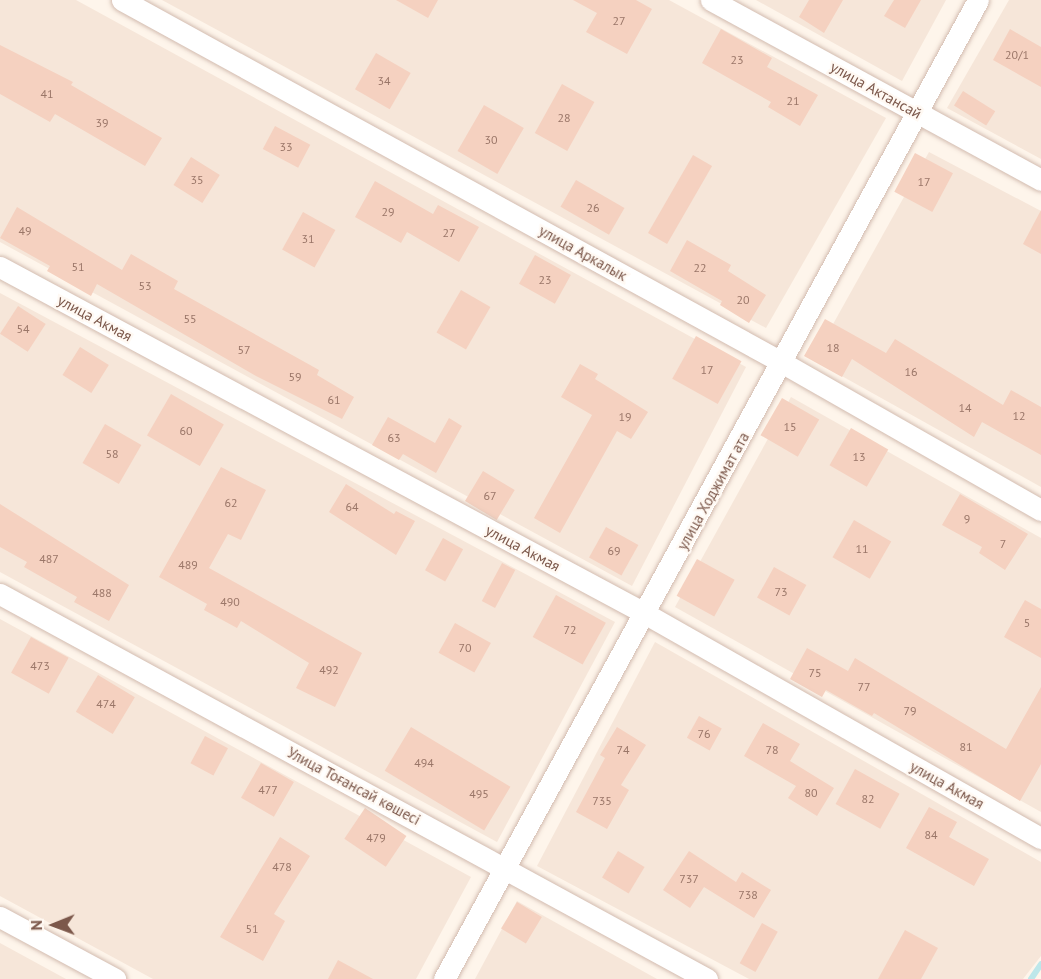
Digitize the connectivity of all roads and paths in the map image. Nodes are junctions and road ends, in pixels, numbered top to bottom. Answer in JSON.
{"nodes":[{"id":1,"x":122,"y":0,"type":"edge"},
{"id":2,"x":711,"y":0,"type":"edge"},
{"id":3,"x":978,"y":0,"type":"edge"},
{"id":4,"x":917,"y":112,"type":"junction"},
{"id":5,"x":1041,"y":180,"type":"edge"},
{"id":6,"x":0,"y":267,"type":"edge"},
{"id":7,"x":783,"y":363,"type":"junction"},
{"id":8,"x":1041,"y":510,"type":"edge"},
{"id":9,"x":0,"y":594,"type":"edge"},
{"id":10,"x":646,"y":614,"type":"junction"},
{"id":11,"x":1041,"y":838,"type":"edge"},
{"id":12,"x":504,"y":867,"type":"junction"},
{"id":13,"x":0,"y":917,"type":"edge"},
{"id":14,"x":115,"y":979,"type":"edge"},
{"id":15,"x":444,"y":979,"type":"edge"},
{"id":16,"x":707,"y":979,"type":"edge"}],
"edges":[{"from":1,"to":7,"type":"street","name":"улица Аркалык"},
{"from":2,"to":4,"type":"street","name":"улица Актансай"},
{"from":3,"to":4,"type":"street","name":"улица Ходжимат ата"},
{"from":4,"to":5,"type":"street","name":"улица Актансай"},
{"from":4,"to":7,"type":"street","name":"улица Ходжимат ата"},
{"from":6,"to":10,"type":"street","name":"улица Акмая"},
{"from":7,"to":8,"type":"street","name":"улица Аркалык"},
{"from":7,"to":10,"type":"street","name":"улица Ходжимат ата"},
{"from":9,"to":12,"type":"street","name":"Улица Тоғансай көшесі"},
{"from":10,"to":11,"type":"street","name":"улица Акмая"},
{"from":10,"to":12,"type":"street","name":"улица Ходжимат ата"},
{"from":12,"to":15,"type":"street","name":"улица Ходжимат ата"},
{"from":12,"to":16,"type":"street","name":"Улица Тоғансай көшесі"},
{"from":13,"to":14,"type":"street"}]}
